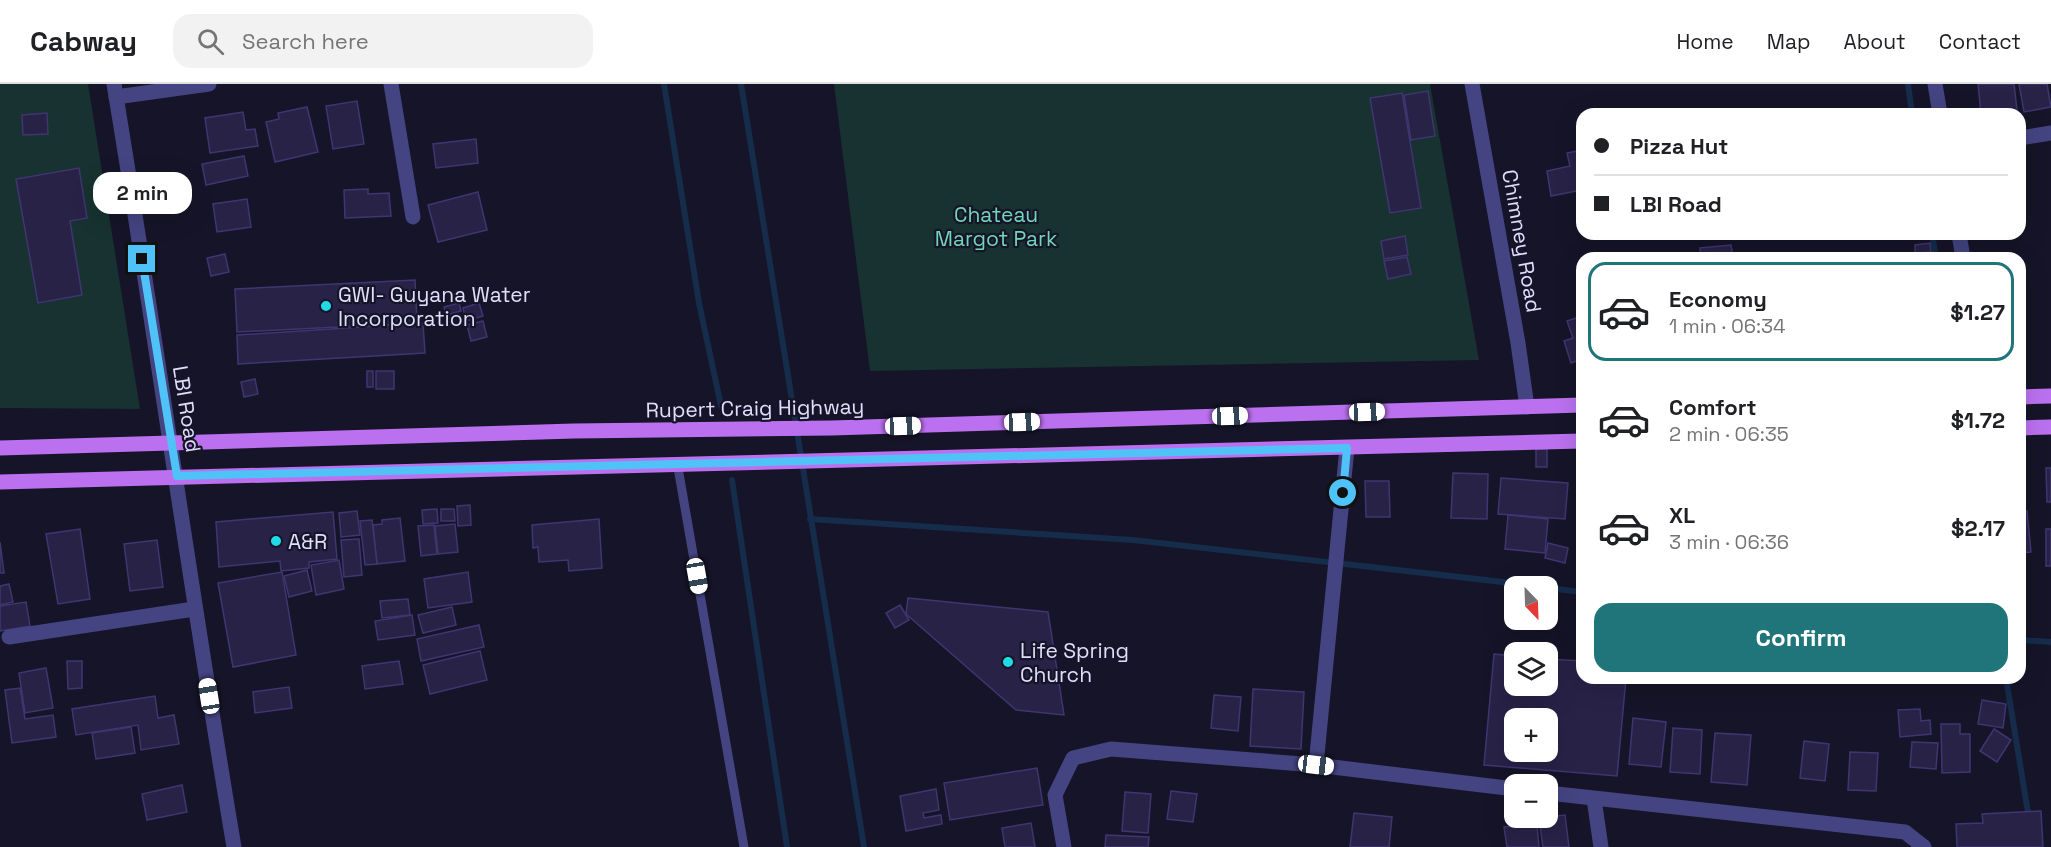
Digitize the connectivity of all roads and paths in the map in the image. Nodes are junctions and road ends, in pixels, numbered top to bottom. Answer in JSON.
{"nodes":[{"id":1,"x":209,"y":84,"type":"edge"},
{"id":2,"x":391,"y":84,"type":"edge"},
{"id":3,"x":1472,"y":84,"type":"edge"},
{"id":4,"x":1935,"y":84,"type":"edge"},
{"id":5,"x":115,"y":91,"type":"edge"},
{"id":6,"x":1939,"y":108,"type":"edge"},
{"id":7,"x":2051,"y":133,"type":"edge"},
{"id":8,"x":2026,"y":137,"type":"edge"},
{"id":9,"x":413,"y":217,"type":"dead end"},
{"id":10,"x":2051,"y":396,"type":"edge"},
{"id":11,"x":2026,"y":397,"type":"edge"},
{"id":12,"x":1576,"y":405,"type":"edge"},
{"id":13,"x":1527,"y":406,"type":"junction"},
{"id":14,"x":2051,"y":427,"type":"edge"},
{"id":15,"x":2026,"y":428,"type":"edge"},
{"id":16,"x":1576,"y":441,"type":"edge"},
{"id":17,"x":172,"y":443,"type":"junction"},
{"id":18,"x":0,"y":448,"type":"edge"},
{"id":19,"x":1347,"y":448,"type":"junction"},
{"id":20,"x":677,"y":462,"type":"junction"},
{"id":21,"x":177,"y":476,"type":"junction"},
{"id":22,"x":0,"y":482,"type":"edge"},
{"id":23,"x":194,"y":609,"type":"junction"},
{"id":24,"x":9,"y":638,"type":"dead end"},
{"id":25,"x":1316,"y":765,"type":"junction"},
{"id":26,"x":1504,"y":788,"type":"edge"},
{"id":27,"x":1558,"y":794,"type":"edge"},
{"id":28,"x":1594,"y":799,"type":"junction"},
{"id":29,"x":234,"y":847,"type":"edge"},
{"id":30,"x":744,"y":847,"type":"edge"},
{"id":31,"x":1064,"y":847,"type":"edge"},
{"id":32,"x":1601,"y":847,"type":"edge"},
{"id":33,"x":1924,"y":847,"type":"edge"}],
"edges":[{"from":1,"to":5,"type":"street"},
{"from":2,"to":9,"type":"street"},
{"from":3,"to":13,"type":"street","name":"Chimney Road"},
{"from":4,"to":6,"type":"street"},
{"from":5,"to":17,"type":"street","name":"LBI Road"},
{"from":7,"to":8,"type":"street"},
{"from":10,"to":11,"type":"main road"},
{"from":12,"to":13,"type":"main road","name":"Rupert Craig Highway"},
{"from":13,"to":17,"type":"main road","name":"Rupert Craig Highway"},
{"from":14,"to":15,"type":"main road"},
{"from":16,"to":19,"type":"main road"},
{"from":17,"to":18,"type":"main road","name":"Rupert Craig Highway"},
{"from":17,"to":21,"type":"street","name":"LBI Road"},
{"from":19,"to":20,"type":"main road"},
{"from":19,"to":25,"type":"street"},
{"from":20,"to":21,"type":"main road"},
{"from":20,"to":30,"type":"lane"},
{"from":21,"to":22,"type":"main road"},
{"from":21,"to":23,"type":"street","name":"LBI Road"},
{"from":23,"to":24,"type":"street"},
{"from":23,"to":29,"type":"street","name":"LBI Road"},
{"from":25,"to":26,"type":"street"},
{"from":25,"to":31,"type":"street"},
{"from":27,"to":28,"type":"street"},
{"from":28,"to":32,"type":"street"},
{"from":28,"to":33,"type":"street"}]}
